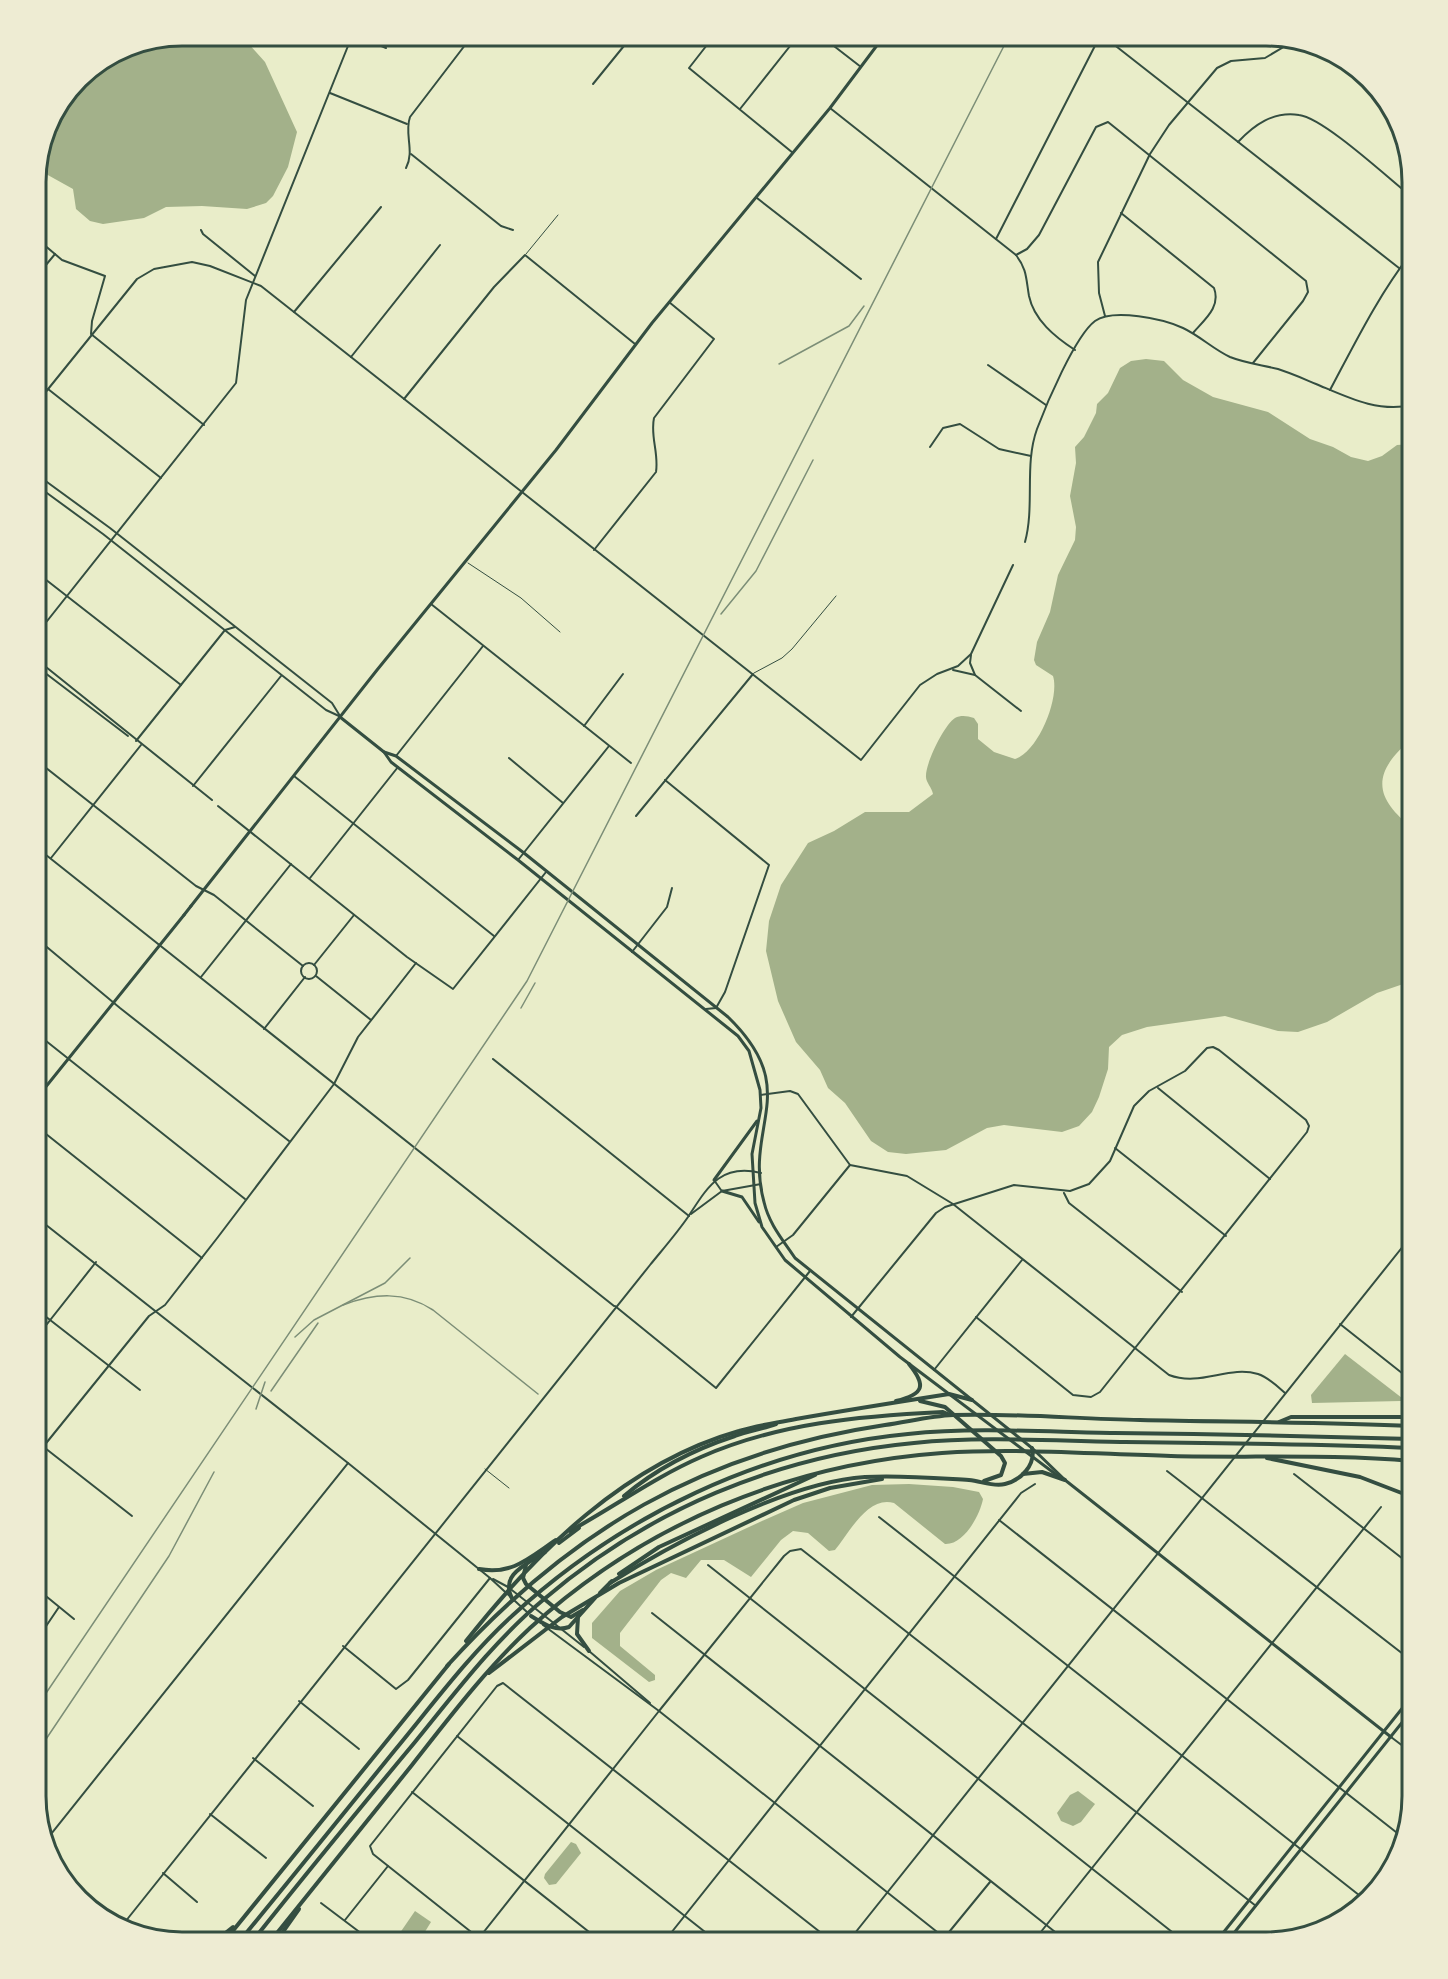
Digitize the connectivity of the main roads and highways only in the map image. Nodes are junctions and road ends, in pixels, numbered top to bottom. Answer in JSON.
{"nodes":[{"id":1,"x":876,"y":47,"type":"edge"},
{"id":2,"x":340,"y":717,"type":"junction"},
{"id":3,"x":384,"y":752,"type":"junction"},
{"id":4,"x":409,"y":766,"type":"junction"},
{"id":5,"x":398,"y":767,"type":"junction"},
{"id":6,"x":456,"y":800,"type":"junction"},
{"id":7,"x":450,"y":807,"type":"junction"},
{"id":8,"x":46,"y":1087,"type":"edge"},
{"id":9,"x":759,"y":1117,"type":"junction"},
{"id":10,"x":714,"y":1180,"type":"road end"},
{"id":11,"x":722,"y":1191,"type":"road end"},
{"id":12,"x":762,"y":1227,"type":"junction"},
{"id":13,"x":909,"y":1364,"type":"junction"},
{"id":14,"x":949,"y":1394,"type":"junction"},
{"id":15,"x":972,"y":1400,"type":"junction"},
{"id":16,"x":905,"y":1402,"type":"junction"},
{"id":17,"x":869,"y":1407,"type":"junction"},
{"id":18,"x":951,"y":1415,"type":"junction"},
{"id":19,"x":1402,"y":1417,"type":"edge"},
{"id":20,"x":779,"y":1423,"type":"junction"},
{"id":21,"x":1275,"y":1424,"type":"junction"},
{"id":22,"x":1402,"y":1426,"type":"edge"},
{"id":23,"x":1402,"y":1439,"type":"edge"},
{"id":24,"x":1032,"y":1448,"type":"junction"},
{"id":25,"x":1402,"y":1448,"type":"edge"},
{"id":26,"x":1260,"y":1456,"type":"junction"},
{"id":27,"x":1033,"y":1460,"type":"junction"},
{"id":28,"x":1402,"y":1461,"type":"edge"},
{"id":29,"x":818,"y":1473,"type":"junction"},
{"id":30,"x":1022,"y":1475,"type":"junction"},
{"id":31,"x":897,"y":1477,"type":"junction"},
{"id":32,"x":1065,"y":1480,"type":"junction"},
{"id":33,"x":983,"y":1481,"type":"junction"},
{"id":34,"x":1402,"y":1493,"type":"edge"},
{"id":35,"x":614,"y":1504,"type":"junction"},
{"id":36,"x":589,"y":1520,"type":"junction"},
{"id":37,"x":527,"y":1564,"type":"junction"},
{"id":38,"x":479,"y":1569,"type":"road end"},
{"id":39,"x":610,"y":1583,"type":"junction"},
{"id":40,"x":513,"y":1600,"type":"road end"},
{"id":41,"x":588,"y":1606,"type":"junction"},
{"id":42,"x":531,"y":1616,"type":"road end"},
{"id":43,"x":578,"y":1617,"type":"junction"},
{"id":44,"x":589,"y":1651,"type":"road end"},
{"id":45,"x":447,"y":1666,"type":"junction"},
{"id":46,"x":485,"y":1675,"type":"junction"},
{"id":47,"x":1402,"y":1708,"type":"edge"},
{"id":48,"x":1402,"y":1723,"type":"edge"},
{"id":49,"x":1384,"y":1731,"type":"junction"},
{"id":50,"x":1391,"y":1737,"type":"junction"},
{"id":51,"x":324,"y":1874,"type":"junction"},
{"id":52,"x":236,"y":1925,"type":"junction"},
{"id":53,"x":227,"y":1932,"type":"edge"},
{"id":54,"x":231,"y":1932,"type":"edge"},
{"id":55,"x":247,"y":1932,"type":"edge"},
{"id":56,"x":260,"y":1932,"type":"edge"},
{"id":57,"x":278,"y":1932,"type":"edge"},
{"id":58,"x":283,"y":1932,"type":"edge"},
{"id":59,"x":1224,"y":1932,"type":"edge"},
{"id":60,"x":1235,"y":1932,"type":"edge"}],
"edges":[{"from":1,"to":2,"type":"main road"},
{"from":2,"to":3,"type":"main road"},
{"from":2,"to":8,"type":"main road"},
{"from":3,"to":4,"type":"main road"},
{"from":3,"to":5,"type":"main road"},
{"from":4,"to":5,"type":"main road"},
{"from":4,"to":6,"type":"main road"},
{"from":5,"to":7,"type":"main road"},
{"from":6,"to":7,"type":"main road"},
{"from":6,"to":15,"type":"main road"},
{"from":7,"to":9,"type":"main road"},
{"from":9,"to":10,"type":"main road"},
{"from":9,"to":12,"type":"main road"},
{"from":11,"to":12,"type":"main road"},
{"from":12,"to":13,"type":"main road"},
{"from":13,"to":14,"type":"main road"},
{"from":13,"to":17,"type":"highway"},
{"from":14,"to":15,"type":"highway"},
{"from":14,"to":16,"type":"highway"},
{"from":14,"to":27,"type":"main road"},
{"from":15,"to":24,"type":"main road"},
{"from":16,"to":17,"type":"highway"},
{"from":16,"to":33,"type":"highway"},
{"from":17,"to":20,"type":"highway"},
{"from":18,"to":21,"type":"highway"},
{"from":18,"to":35,"type":"highway"},
{"from":18,"to":45,"type":"highway"},
{"from":19,"to":21,"type":"highway"},
{"from":20,"to":35,"type":"highway"},
{"from":20,"to":45,"type":"highway"},
{"from":21,"to":22,"type":"highway"},
{"from":23,"to":55,"type":"highway"},
{"from":24,"to":27,"type":"highway"},
{"from":24,"to":32,"type":"main road"},
{"from":25,"to":56,"type":"highway"},
{"from":26,"to":28,"type":"highway"},
{"from":26,"to":29,"type":"highway"},
{"from":26,"to":34,"type":"highway"},
{"from":27,"to":30,"type":"highway"},
{"from":27,"to":32,"type":"main road"},
{"from":29,"to":39,"type":"highway"},
{"from":29,"to":46,"type":"highway"},
{"from":30,"to":32,"type":"highway"},
{"from":30,"to":33,"type":"highway"},
{"from":31,"to":33,"type":"highway"},
{"from":31,"to":39,"type":"highway"},
{"from":31,"to":46,"type":"highway"},
{"from":32,"to":49,"type":"main road"},
{"from":35,"to":36,"type":"highway"},
{"from":36,"to":37,"type":"highway"},
{"from":36,"to":38,"type":"highway"},
{"from":37,"to":40,"type":"highway"},
{"from":37,"to":41,"type":"highway"},
{"from":39,"to":41,"type":"highway"},
{"from":41,"to":43,"type":"highway"},
{"from":42,"to":43,"type":"highway"},
{"from":43,"to":44,"type":"highway"},
{"from":45,"to":52,"type":"highway"},
{"from":46,"to":51,"type":"highway"},
{"from":47,"to":49,"type":"main road"},
{"from":48,"to":50,"type":"main road"},
{"from":49,"to":50,"type":"main road"},
{"from":49,"to":59,"type":"main road"},
{"from":50,"to":60,"type":"main road"},
{"from":51,"to":57,"type":"highway"},
{"from":51,"to":58,"type":"highway"},
{"from":52,"to":53,"type":"highway"},
{"from":52,"to":54,"type":"highway"}]}
